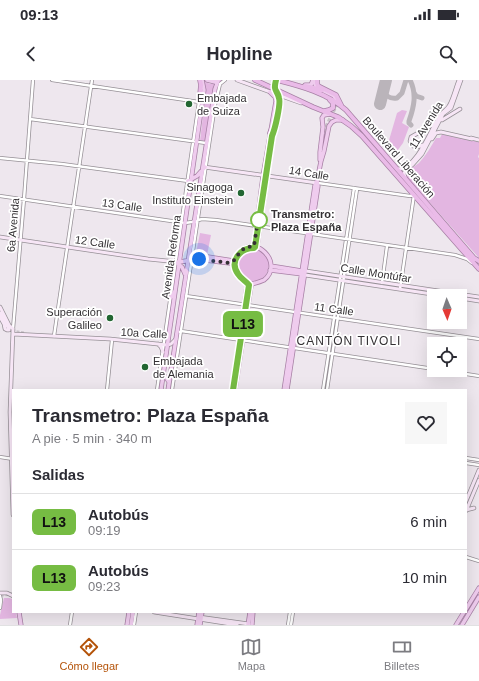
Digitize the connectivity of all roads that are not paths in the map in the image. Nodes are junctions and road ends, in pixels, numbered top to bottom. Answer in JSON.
{"nodes":[{"id":1,"x":33,"y":80,"type":"edge"},
{"id":2,"x":52,"y":80,"type":"edge"},
{"id":3,"x":92,"y":80,"type":"edge"},
{"id":4,"x":225,"y":80,"type":"edge"},
{"id":5,"x":237,"y":80,"type":"edge"},
{"id":6,"x":250,"y":80,"type":"edge"},
{"id":7,"x":255,"y":80,"type":"edge"},
{"id":8,"x":277,"y":80,"type":"edge"},
{"id":9,"x":283,"y":80,"type":"edge"},
{"id":10,"x":315,"y":80,"type":"edge"},
{"id":11,"x":460,"y":80,"type":"edge"},
{"id":12,"x":203,"y":81,"type":"edge"},
{"id":13,"x":218,"y":81,"type":"edge"},
{"id":14,"x":289,"y":82,"type":"edge"},
{"id":15,"x":300,"y":85,"type":"junction"},
{"id":16,"x":91,"y":86,"type":"junction"},
{"id":17,"x":322,"y":90,"type":"junction"},
{"id":18,"x":272,"y":91,"type":"junction"},
{"id":19,"x":200,"y":95,"type":"joint"},
{"id":20,"x":280,"y":96,"type":"junction"},
{"id":21,"x":325,"y":96,"type":"junction"},
{"id":22,"x":336,"y":100,"type":"dead end"},
{"id":23,"x":199,"y":102,"type":"junction"},
{"id":24,"x":453,"y":104,"type":"junction"},
{"id":25,"x":341,"y":106,"type":"junction"},
{"id":26,"x":313,"y":107,"type":"junction"},
{"id":27,"x":199,"y":109,"type":"junction"},
{"id":28,"x":321,"y":110,"type":"junction"},
{"id":29,"x":331,"y":114,"type":"junction"},
{"id":30,"x":30,"y":119,"type":"junction"},
{"id":31,"x":200,"y":120,"type":"junction"},
{"id":32,"x":344,"y":120,"type":"junction"},
{"id":33,"x":442,"y":120,"type":"dead end"},
{"id":34,"x":275,"y":123,"type":"tunnel mouth"},
{"id":35,"x":434,"y":124,"type":"dead end"},
{"id":36,"x":85,"y":126,"type":"junction"},
{"id":37,"x":432,"y":128,"type":"dead end"},
{"id":38,"x":437,"y":128,"type":"dead end"},
{"id":39,"x":425,"y":129,"type":"junction"},
{"id":40,"x":272,"y":133,"type":"junction"},
{"id":41,"x":472,"y":139,"type":"junction"},
{"id":42,"x":479,"y":140,"type":"edge"},
{"id":43,"x":195,"y":142,"type":"junction"},
{"id":44,"x":207,"y":143,"type":"junction"},
{"id":45,"x":323,"y":144,"type":"tunnel mouth"},
{"id":46,"x":425,"y":144,"type":"junction"},
{"id":47,"x":195,"y":154,"type":"junction"},
{"id":48,"x":422,"y":154,"type":"junction"},
{"id":49,"x":0,"y":158,"type":"edge"},
{"id":50,"x":27,"y":160,"type":"junction"},
{"id":51,"x":191,"y":161,"type":"junction"},
{"id":52,"x":320,"y":161,"type":"junction"},
{"id":53,"x":79,"y":167,"type":"junction"},
{"id":54,"x":203,"y":168,"type":"junction"},
{"id":55,"x":396,"y":169,"type":"junction"},
{"id":56,"x":265,"y":175,"type":"junction"},
{"id":57,"x":405,"y":179,"type":"junction"},
{"id":58,"x":190,"y":181,"type":"junction"},
{"id":59,"x":316,"y":182,"type":"junction"},
{"id":60,"x":355,"y":189,"type":"junction"},
{"id":61,"x":200,"y":192,"type":"junction"},
{"id":62,"x":414,"y":195,"type":"junction"},
{"id":63,"x":0,"y":196,"type":"edge"},
{"id":64,"x":198,"y":197,"type":"junction"},
{"id":65,"x":24,"y":199,"type":"junction"},
{"id":66,"x":200,"y":205,"type":"junction"},
{"id":67,"x":73,"y":206,"type":"junction"},
{"id":68,"x":196,"y":221,"type":"junction"},
{"id":69,"x":183,"y":223,"type":"junction"},
{"id":70,"x":258,"y":226,"type":"junction"},
{"id":71,"x":184,"y":232,"type":"junction"},
{"id":72,"x":309,"y":234,"type":"junction"},
{"id":73,"x":0,"y":238,"type":"edge"},
{"id":74,"x":179,"y":238,"type":"junction"},
{"id":75,"x":21,"y":240,"type":"junction"},
{"id":76,"x":348,"y":240,"type":"junction"},
{"id":77,"x":387,"y":246,"type":"junction"},
{"id":78,"x":67,"y":247,"type":"junction"},
{"id":79,"x":255,"y":247,"type":"junction"},
{"id":80,"x":406,"y":248,"type":"junction"},
{"id":81,"x":463,"y":251,"type":"junction"},
{"id":82,"x":455,"y":255,"type":"junction"},
{"id":83,"x":190,"y":257,"type":"junction"},
{"id":84,"x":474,"y":258,"type":"junction"},
{"id":85,"x":234,"y":261,"type":"junction"},
{"id":86,"x":479,"y":261,"type":"edge"},
{"id":87,"x":178,"y":263,"type":"junction"},
{"id":88,"x":477,"y":265,"type":"edge"},
{"id":89,"x":270,"y":268,"type":"junction"},
{"id":90,"x":479,"y":269,"type":"edge"},
{"id":91,"x":303,"y":273,"type":"junction"},
{"id":92,"x":186,"y":276,"type":"junction"},
{"id":93,"x":342,"y":278,"type":"junction"},
{"id":94,"x":382,"y":283,"type":"junction"},
{"id":95,"x":249,"y":286,"type":"junction"},
{"id":96,"x":400,"y":287,"type":"junction"},
{"id":97,"x":184,"y":288,"type":"junction"},
{"id":98,"x":176,"y":290,"type":"junction"},
{"id":99,"x":427,"y":292,"type":"edge"},
{"id":100,"x":186,"y":296,"type":"junction"},
{"id":101,"x":171,"y":297,"type":"junction"},
{"id":102,"x":479,"y":297,"type":"edge"},
{"id":103,"x":467,"y":299,"type":"edge"},
{"id":104,"x":479,"y":301,"type":"edge"},
{"id":105,"x":246,"y":305,"type":"junction"},
{"id":106,"x":0,"y":307,"type":"edge"},
{"id":107,"x":297,"y":312,"type":"junction"},
{"id":108,"x":0,"y":314,"type":"edge"},
{"id":109,"x":183,"y":316,"type":"junction"},
{"id":110,"x":0,"y":318,"type":"edge"},
{"id":111,"x":336,"y":318,"type":"junction"},
{"id":112,"x":179,"y":321,"type":"junction"},
{"id":113,"x":10,"y":328,"type":"junction"},
{"id":114,"x":181,"y":331,"type":"junction"},
{"id":115,"x":24,"y":333,"type":"tunnel mouth"},
{"id":116,"x":12,"y":334,"type":"junction"},
{"id":117,"x":47,"y":336,"type":"junction"},
{"id":118,"x":54,"y":336,"type":"junction"},
{"id":119,"x":176,"y":339,"type":"junction"},
{"id":120,"x":479,"y":339,"type":"edge"},
{"id":121,"x":112,"y":340,"type":"junction"},
{"id":122,"x":241,"y":340,"type":"junction"},
{"id":123,"x":158,"y":344,"type":"junction"},
{"id":124,"x":166,"y":344,"type":"junction"},
{"id":125,"x":292,"y":347,"type":"junction"},
{"id":126,"x":163,"y":352,"type":"junction"},
{"id":127,"x":330,"y":353,"type":"junction"},
{"id":128,"x":176,"y":364,"type":"junction"},
{"id":129,"x":172,"y":367,"type":"junction"},
{"id":130,"x":427,"y":368,"type":"edge"},
{"id":131,"x":161,"y":374,"type":"junction"},
{"id":132,"x":467,"y":374,"type":"edge"},
{"id":133,"x":479,"y":376,"type":"edge"},
{"id":134,"x":162,"y":383,"type":"junction"},
{"id":135,"x":169,"y":383,"type":"junction"},
{"id":136,"x":107,"y":389,"type":"edge"},
{"id":137,"x":157,"y":389,"type":"edge"},
{"id":138,"x":161,"y":389,"type":"edge"},
{"id":139,"x":168,"y":389,"type":"edge"},
{"id":140,"x":172,"y":389,"type":"edge"},
{"id":141,"x":232,"y":389,"type":"edge"},
{"id":142,"x":236,"y":389,"type":"edge"},
{"id":143,"x":284,"y":389,"type":"edge"},
{"id":144,"x":288,"y":389,"type":"edge"},
{"id":145,"x":323,"y":389,"type":"edge"},
{"id":146,"x":327,"y":389,"type":"edge"},
{"id":147,"x":0,"y":457,"type":"edge"},
{"id":148,"x":467,"y":458,"type":"edge"},
{"id":149,"x":12,"y":459,"type":"edge"},
{"id":150,"x":479,"y":460,"type":"edge"},
{"id":151,"x":467,"y":463,"type":"edge"},
{"id":152,"x":479,"y":465,"type":"edge"},
{"id":153,"x":479,"y":470,"type":"edge"},
{"id":154,"x":479,"y":480,"type":"edge"},
{"id":155,"x":467,"y":499,"type":"edge"},
{"id":156,"x":467,"y":506,"type":"edge"},
{"id":157,"x":474,"y":508,"type":"dead end"},
{"id":158,"x":467,"y":511,"type":"edge"},
{"id":159,"x":467,"y":558,"type":"edge"},
{"id":160,"x":479,"y":561,"type":"edge"},
{"id":161,"x":479,"y":588,"type":"edge"},
{"id":162,"x":0,"y":593,"type":"edge"},
{"id":163,"x":12,"y":595,"type":"edge"},
{"id":164,"x":0,"y":597,"type":"edge"},
{"id":165,"x":479,"y":597,"type":"edge"},
{"id":166,"x":467,"y":607,"type":"edge"},
{"id":167,"x":0,"y":608,"type":"edge"},
{"id":168,"x":18,"y":613,"type":"edge"},
{"id":169,"x":18,"y":613,"type":"edge"},
{"id":170,"x":72,"y":613,"type":"edge"},
{"id":171,"x":129,"y":613,"type":"edge"},
{"id":172,"x":134,"y":613,"type":"edge"},
{"id":173,"x":162,"y":613,"type":"edge"},
{"id":174,"x":199,"y":613,"type":"edge"},
{"id":175,"x":202,"y":613,"type":"edge"},
{"id":176,"x":250,"y":613,"type":"edge"},
{"id":177,"x":253,"y":613,"type":"edge"},
{"id":178,"x":290,"y":613,"type":"edge"},
{"id":179,"x":293,"y":613,"type":"edge"},
{"id":180,"x":463,"y":613,"type":"edge"},
{"id":181,"x":199,"y":618,"type":"junction"},
{"id":182,"x":20,"y":625,"type":"edge"},
{"id":183,"x":70,"y":625,"type":"edge"},
{"id":184,"x":127,"y":625,"type":"edge"},
{"id":185,"x":132,"y":625,"type":"edge"},
{"id":186,"x":197,"y":625,"type":"edge"},
{"id":187,"x":200,"y":625,"type":"edge"},
{"id":188,"x":237,"y":625,"type":"edge"},
{"id":189,"x":251,"y":625,"type":"edge"},
{"id":190,"x":288,"y":625,"type":"edge"},
{"id":191,"x":291,"y":625,"type":"edge"},
{"id":192,"x":456,"y":625,"type":"edge"},
{"id":193,"x":462,"y":625,"type":"edge"}],
"edges":[{"from":1,"to":30,"type":"street","name":"6a Avenida"},
{"from":2,"to":16,"type":"street"},
{"from":3,"to":16,"type":"street"},
{"from":4,"to":44,"type":"street"},
{"from":5,"to":18,"type":"main road","name":"Boulevard Liberación"},
{"from":6,"to":18,"type":"highway"},
{"from":7,"to":26,"type":"highway","name":"Boulevard Liberación"},
{"from":8,"to":14,"type":"highway","name":"Boulevard Liberación"},
{"from":9,"to":14,"type":"main road","name":"Boulevard Liberación"},
{"from":10,"to":15,"type":"main road"},
{"from":10,"to":17,"type":"main road"},
{"from":10,"to":25,"type":"highway"},
{"from":11,"to":24,"type":"main road","name":"11 Avenida"},
{"from":11,"to":46,"type":"main road","name":"11 Avenida"},
{"from":12,"to":13,"type":"main road"},
{"from":12,"to":19,"type":"highway"},
{"from":12,"to":31,"type":"main road","name":"Avenida Reforma"},
{"from":13,"to":44,"type":"main road","name":"Avenida Reforma"},
{"from":14,"to":15,"type":"highway","name":"Boulevard Liberación"},
{"from":15,"to":17,"type":"highway"},
{"from":15,"to":21,"type":"highway","name":"Boulevard Liberación"},
{"from":16,"to":23,"type":"street"},
{"from":16,"to":36,"type":"street"},
{"from":17,"to":22,"type":"main road"},
{"from":18,"to":20,"type":"main road","name":"Boulevard Liberación"},
{"from":18,"to":40,"type":"main road"},
{"from":19,"to":23,"type":"street"},
{"from":20,"to":26,"type":"main road","name":"Boulevard Liberación"},
{"from":20,"to":40,"type":"main road"},
{"from":21,"to":25,"type":"highway","name":"Boulevard Liberación"},
{"from":21,"to":28,"type":"highway"},
{"from":23,"to":27,"type":"street"},
{"from":24,"to":33,"type":"main road"},
{"from":24,"to":48,"type":"main road","name":"11 Avenida"},
{"from":25,"to":55,"type":"highway","name":"Boulevard Liberación"},
{"from":26,"to":28,"type":"highway","name":"Boulevard Liberación"},
{"from":27,"to":31,"type":"main road"},
{"from":27,"to":43,"type":"street"},
{"from":28,"to":29,"type":"highway","name":"Boulevard Liberación"},
{"from":29,"to":32,"type":"highway","name":"Boulevard Liberación"},
{"from":29,"to":52,"type":"main road"},
{"from":30,"to":36,"type":"street"},
{"from":30,"to":50,"type":"street","name":"6a Avenida"},
{"from":31,"to":43,"type":"main road","name":"Avenida Reforma"},
{"from":32,"to":52,"type":"main road"},
{"from":32,"to":62,"type":"highway","name":"Boulevard Liberación"},
{"from":34,"to":40,"type":"highway"},
{"from":35,"to":39,"type":"main road"},
{"from":36,"to":43,"type":"street"},
{"from":36,"to":53,"type":"street"},
{"from":37,"to":39,"type":"main road"},
{"from":38,"to":41,"type":"main road"},
{"from":39,"to":46,"type":"main road"},
{"from":40,"to":56,"type":"main road"},
{"from":41,"to":42,"type":"main road"},
{"from":41,"to":48,"type":"main road"},
{"from":43,"to":44,"type":"street"},
{"from":43,"to":47,"type":"main road","name":"Avenida Reforma"},
{"from":43,"to":51,"type":"street"},
{"from":44,"to":54,"type":"main road","name":"Avenida Reforma"},
{"from":44,"to":54,"type":"street"},
{"from":45,"to":52,"type":"main road"},
{"from":46,"to":55,"type":"main road","name":"11 Avenida"},
{"from":47,"to":51,"type":"main road"},
{"from":47,"to":58,"type":"main road","name":"Avenida Reforma"},
{"from":48,"to":57,"type":"main road","name":"11 Avenida"},
{"from":49,"to":50,"type":"street"},
{"from":50,"to":53,"type":"street"},
{"from":50,"to":65,"type":"street","name":"6a Avenida"},
{"from":51,"to":58,"type":"street"},
{"from":52,"to":59,"type":"main road"},
{"from":53,"to":58,"type":"street"},
{"from":53,"to":67,"type":"street"},
{"from":54,"to":56,"type":"main road","name":"14 Calle"},
{"from":54,"to":58,"type":"main road"},
{"from":54,"to":61,"type":"street"},
{"from":54,"to":61,"type":"main road","name":"Avenida Reforma"},
{"from":55,"to":57,"type":"highway","name":"Boulevard Liberación"},
{"from":56,"to":59,"type":"main road","name":"14 Calle"},
{"from":56,"to":70,"type":"main road"},
{"from":57,"to":84,"type":"highway","name":"Boulevard Liberación"},
{"from":58,"to":61,"type":"main road"},
{"from":58,"to":69,"type":"main road","name":"Avenida Reforma"},
{"from":59,"to":60,"type":"street","name":"14 Calle"},
{"from":59,"to":72,"type":"main road"},
{"from":60,"to":62,"type":"street","name":"14 Calle"},
{"from":60,"to":76,"type":"street"},
{"from":61,"to":64,"type":"main road","name":"Avenida Reforma"},
{"from":61,"to":66,"type":"street"},
{"from":62,"to":80,"type":"street"},
{"from":62,"to":81,"type":"highway","name":"Boulevard Liberación"},
{"from":63,"to":65,"type":"street","name":"13 Calle"},
{"from":64,"to":66,"type":"main road"},
{"from":64,"to":68,"type":"main road","name":"Avenida Reforma"},
{"from":65,"to":67,"type":"street","name":"13 Calle"},
{"from":65,"to":75,"type":"street","name":"6a Avenida"},
{"from":66,"to":68,"type":"street"},
{"from":67,"to":69,"type":"street","name":"13 Calle"},
{"from":67,"to":78,"type":"street"},
{"from":68,"to":69,"type":"street","name":"13 Calle"},
{"from":68,"to":70,"type":"street","name":"13 Calle"},
{"from":68,"to":83,"type":"main road","name":"Avenida Reforma"},
{"from":69,"to":71,"type":"main road","name":"Avenida Reforma"},
{"from":69,"to":74,"type":"street"},
{"from":70,"to":72,"type":"street","name":"13 Calle"},
{"from":70,"to":79,"type":"main road"},
{"from":71,"to":74,"type":"main road"},
{"from":71,"to":87,"type":"main road","name":"Avenida Reforma"},
{"from":72,"to":76,"type":"street","name":"13 Calle"},
{"from":72,"to":91,"type":"main road"},
{"from":73,"to":75,"type":"main road","name":"12 Calle"},
{"from":74,"to":87,"type":"street"},
{"from":75,"to":78,"type":"main road","name":"12 Calle"},
{"from":75,"to":113,"type":"street","name":"6a Avenida"},
{"from":76,"to":77,"type":"street","name":"13 Calle"},
{"from":76,"to":93,"type":"street"},
{"from":77,"to":80,"type":"street","name":"13 Calle"},
{"from":77,"to":94,"type":"street"},
{"from":78,"to":87,"type":"main road","name":"12 Calle"},
{"from":78,"to":118,"type":"street"},
{"from":79,"to":85,"type":"main road"},
{"from":79,"to":89,"type":"main road"},
{"from":80,"to":82,"type":"street","name":"13 Calle"},
{"from":80,"to":96,"type":"street"},
{"from":81,"to":82,"type":"street"},
{"from":81,"to":88,"type":"highway","name":"Boulevard Liberación"},
{"from":82,"to":88,"type":"street","name":"13 Calle"},
{"from":83,"to":85,"type":"main road","name":"12 Calle"},
{"from":83,"to":87,"type":"main road","name":"12 Calle"},
{"from":83,"to":92,"type":"main road","name":"Avenida Reforma"},
{"from":83,"to":100,"type":"street"},
{"from":84,"to":86,"type":"highway","name":"Boulevard Liberación"},
{"from":84,"to":88,"type":"highway"},
{"from":85,"to":95,"type":"main road"},
{"from":87,"to":92,"type":"main road"},
{"from":87,"to":98,"type":"main road","name":"Avenida Reforma"},
{"from":87,"to":101,"type":"street"},
{"from":88,"to":90,"type":"highway","name":"Boulevard Liberación"},
{"from":89,"to":91,"type":"main road","name":"Calle Montúfar"},
{"from":89,"to":95,"type":"main road"},
{"from":91,"to":93,"type":"main road","name":"Calle Montúfar"},
{"from":91,"to":107,"type":"main road"},
{"from":92,"to":97,"type":"main road","name":"Avenida Reforma"},
{"from":93,"to":94,"type":"main road","name":"Calle Montúfar"},
{"from":93,"to":96,"type":"main road","name":"Calle Montúfar"},
{"from":93,"to":111,"type":"street"},
{"from":94,"to":96,"type":"main road","name":"Calle Montúfar"},
{"from":95,"to":105,"type":"main road"},
{"from":96,"to":99,"type":"main road","name":"Calle Montúfar"},
{"from":96,"to":102,"type":"main road","name":"Calle Montúfar"},
{"from":97,"to":100,"type":"main road"},
{"from":97,"to":112,"type":"main road","name":"Avenida Reforma"},
{"from":98,"to":101,"type":"main road"},
{"from":98,"to":124,"type":"main road","name":"Avenida Reforma"},
{"from":100,"to":105,"type":"street","name":"11 Calle"},
{"from":100,"to":109,"type":"street"},
{"from":101,"to":124,"type":"street"},
{"from":103,"to":104,"type":"main road"},
{"from":105,"to":107,"type":"street","name":"11 Calle"},
{"from":105,"to":122,"type":"main road"},
{"from":106,"to":113,"type":"main road"},
{"from":107,"to":111,"type":"street","name":"11 Calle"},
{"from":107,"to":125,"type":"main road"},
{"from":108,"to":113,"type":"main road"},
{"from":109,"to":112,"type":"main road"},
{"from":109,"to":114,"type":"street"},
{"from":110,"to":113,"type":"main road"},
{"from":111,"to":120,"type":"street","name":"11 Calle"},
{"from":111,"to":127,"type":"street"},
{"from":112,"to":119,"type":"main road","name":"Avenida Reforma"},
{"from":113,"to":116,"type":"main road","name":"6a Avenida"},
{"from":114,"to":119,"type":"street","name":"10a Calle"},
{"from":114,"to":122,"type":"street","name":"10a Calle"},
{"from":114,"to":128,"type":"street"},
{"from":115,"to":117,"type":"main road"},
{"from":116,"to":117,"type":"main road","name":"10a Calle"},
{"from":116,"to":149,"type":"main road","name":"6a Avenida"},
{"from":117,"to":118,"type":"main road","name":"10a Calle"},
{"from":118,"to":121,"type":"main road","name":"10a Calle"},
{"from":119,"to":124,"type":"main road","name":"10a Calle"},
{"from":119,"to":129,"type":"main road","name":"Avenida Reforma"},
{"from":121,"to":123,"type":"main road","name":"10a Calle"},
{"from":121,"to":136,"type":"street"},
{"from":122,"to":125,"type":"street","name":"10a Calle"},
{"from":122,"to":141,"type":"main road"},
{"from":122,"to":142,"type":"main road"},
{"from":123,"to":124,"type":"main road","name":"10a Calle"},
{"from":123,"to":126,"type":"main road"},
{"from":124,"to":126,"type":"street"},
{"from":124,"to":131,"type":"main road","name":"Avenida Reforma"},
{"from":125,"to":127,"type":"street","name":"10a Calle"},
{"from":125,"to":143,"type":"main road"},
{"from":125,"to":144,"type":"main road"},
{"from":126,"to":131,"type":"street"},
{"from":127,"to":130,"type":"street","name":"10a Calle"},
{"from":127,"to":145,"type":"street"},
{"from":127,"to":146,"type":"street"},
{"from":128,"to":129,"type":"main road"},
{"from":128,"to":140,"type":"street"},
{"from":129,"to":135,"type":"main road","name":"Avenida Reforma"},
{"from":131,"to":134,"type":"main road","name":"Avenida Reforma"},
{"from":131,"to":135,"type":"main road"},
{"from":131,"to":137,"type":"street"},
{"from":132,"to":133,"type":"street"},
{"from":134,"to":135,"type":"main road"},
{"from":134,"to":138,"type":"main road","name":"Avenida Reforma"},
{"from":135,"to":139,"type":"main road","name":"Avenida Reforma"},
{"from":147,"to":149,"type":"street"},
{"from":148,"to":150,"type":"street"},
{"from":151,"to":152,"type":"street"},
{"from":153,"to":155,"type":"main road"},
{"from":154,"to":156,"type":"main road"},
{"from":157,"to":158,"type":"main road"},
{"from":159,"to":160,"type":"street"},
{"from":161,"to":166,"type":"main road"},
{"from":162,"to":163,"type":"main road"},
{"from":164,"to":167,"type":"street"},
{"from":165,"to":193,"type":"main road"},
{"from":168,"to":182,"type":"main road"},
{"from":169,"to":182,"type":"main road"},
{"from":170,"to":183,"type":"street"},
{"from":171,"to":184,"type":"main road"},
{"from":172,"to":185,"type":"main road"},
{"from":173,"to":181,"type":"main road"},
{"from":174,"to":181,"type":"main road"},
{"from":175,"to":181,"type":"main road"},
{"from":176,"to":189,"type":"main road"},
{"from":177,"to":189,"type":"main road"},
{"from":178,"to":190,"type":"street"},
{"from":179,"to":191,"type":"street"},
{"from":180,"to":192,"type":"main road"},
{"from":181,"to":186,"type":"main road"},
{"from":181,"to":187,"type":"main road"},
{"from":181,"to":188,"type":"main road"},
{"from":181,"to":189,"type":"main road"}]}
